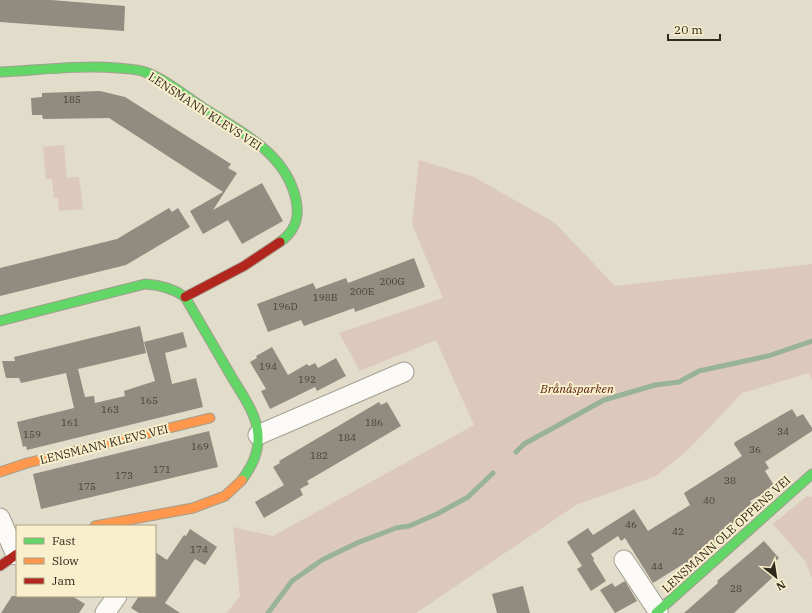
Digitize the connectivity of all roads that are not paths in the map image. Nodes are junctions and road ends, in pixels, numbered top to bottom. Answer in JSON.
{"nodes":[{"id":1,"x":0,"y":72,"type":"edge"},
{"id":2,"x":185,"y":297,"type":"junction"},
{"id":3,"x":0,"y":321,"type":"edge"},
{"id":4,"x":404,"y":372,"type":"dead end"},
{"id":5,"x":210,"y":418,"type":"dead end"},
{"id":6,"x":258,"y":435,"type":"junction"},
{"id":7,"x":0,"y":472,"type":"edge"},
{"id":8,"x":812,"y":474,"type":"edge"},
{"id":9,"x":0,"y":518,"type":"edge"},
{"id":10,"x":123,"y":523,"type":"edge"},
{"id":11,"x":104,"y":525,"type":"edge"},
{"id":12,"x":16,"y":553,"type":"edge"},
{"id":13,"x":16,"y":556,"type":"edge"},
{"id":14,"x":624,"y":560,"type":"dead end"},
{"id":15,"x":0,"y":566,"type":"edge"},
{"id":16,"x":116,"y":597,"type":"edge"},
{"id":17,"x":657,"y":612,"type":"edge"},
{"id":18,"x":105,"y":613,"type":"edge"}],
"edges":[{"from":1,"to":2,"type":"street","name":"LENSMANN KLEVS VEI"},
{"from":2,"to":3,"type":"street"},
{"from":2,"to":6,"type":"street"},
{"from":4,"to":6,"type":"street"},
{"from":5,"to":7,"type":"street","name":"LENSMANN KLEVS VEI"},
{"from":6,"to":10,"type":"street"},
{"from":8,"to":17,"type":"street","name":"LENSMANN OLE OPPENS VEI"},
{"from":9,"to":12,"type":"street"},
{"from":10,"to":11,"type":"street"},
{"from":13,"to":15,"type":"street"},
{"from":14,"to":17,"type":"street"},
{"from":16,"to":18,"type":"street"}]}
